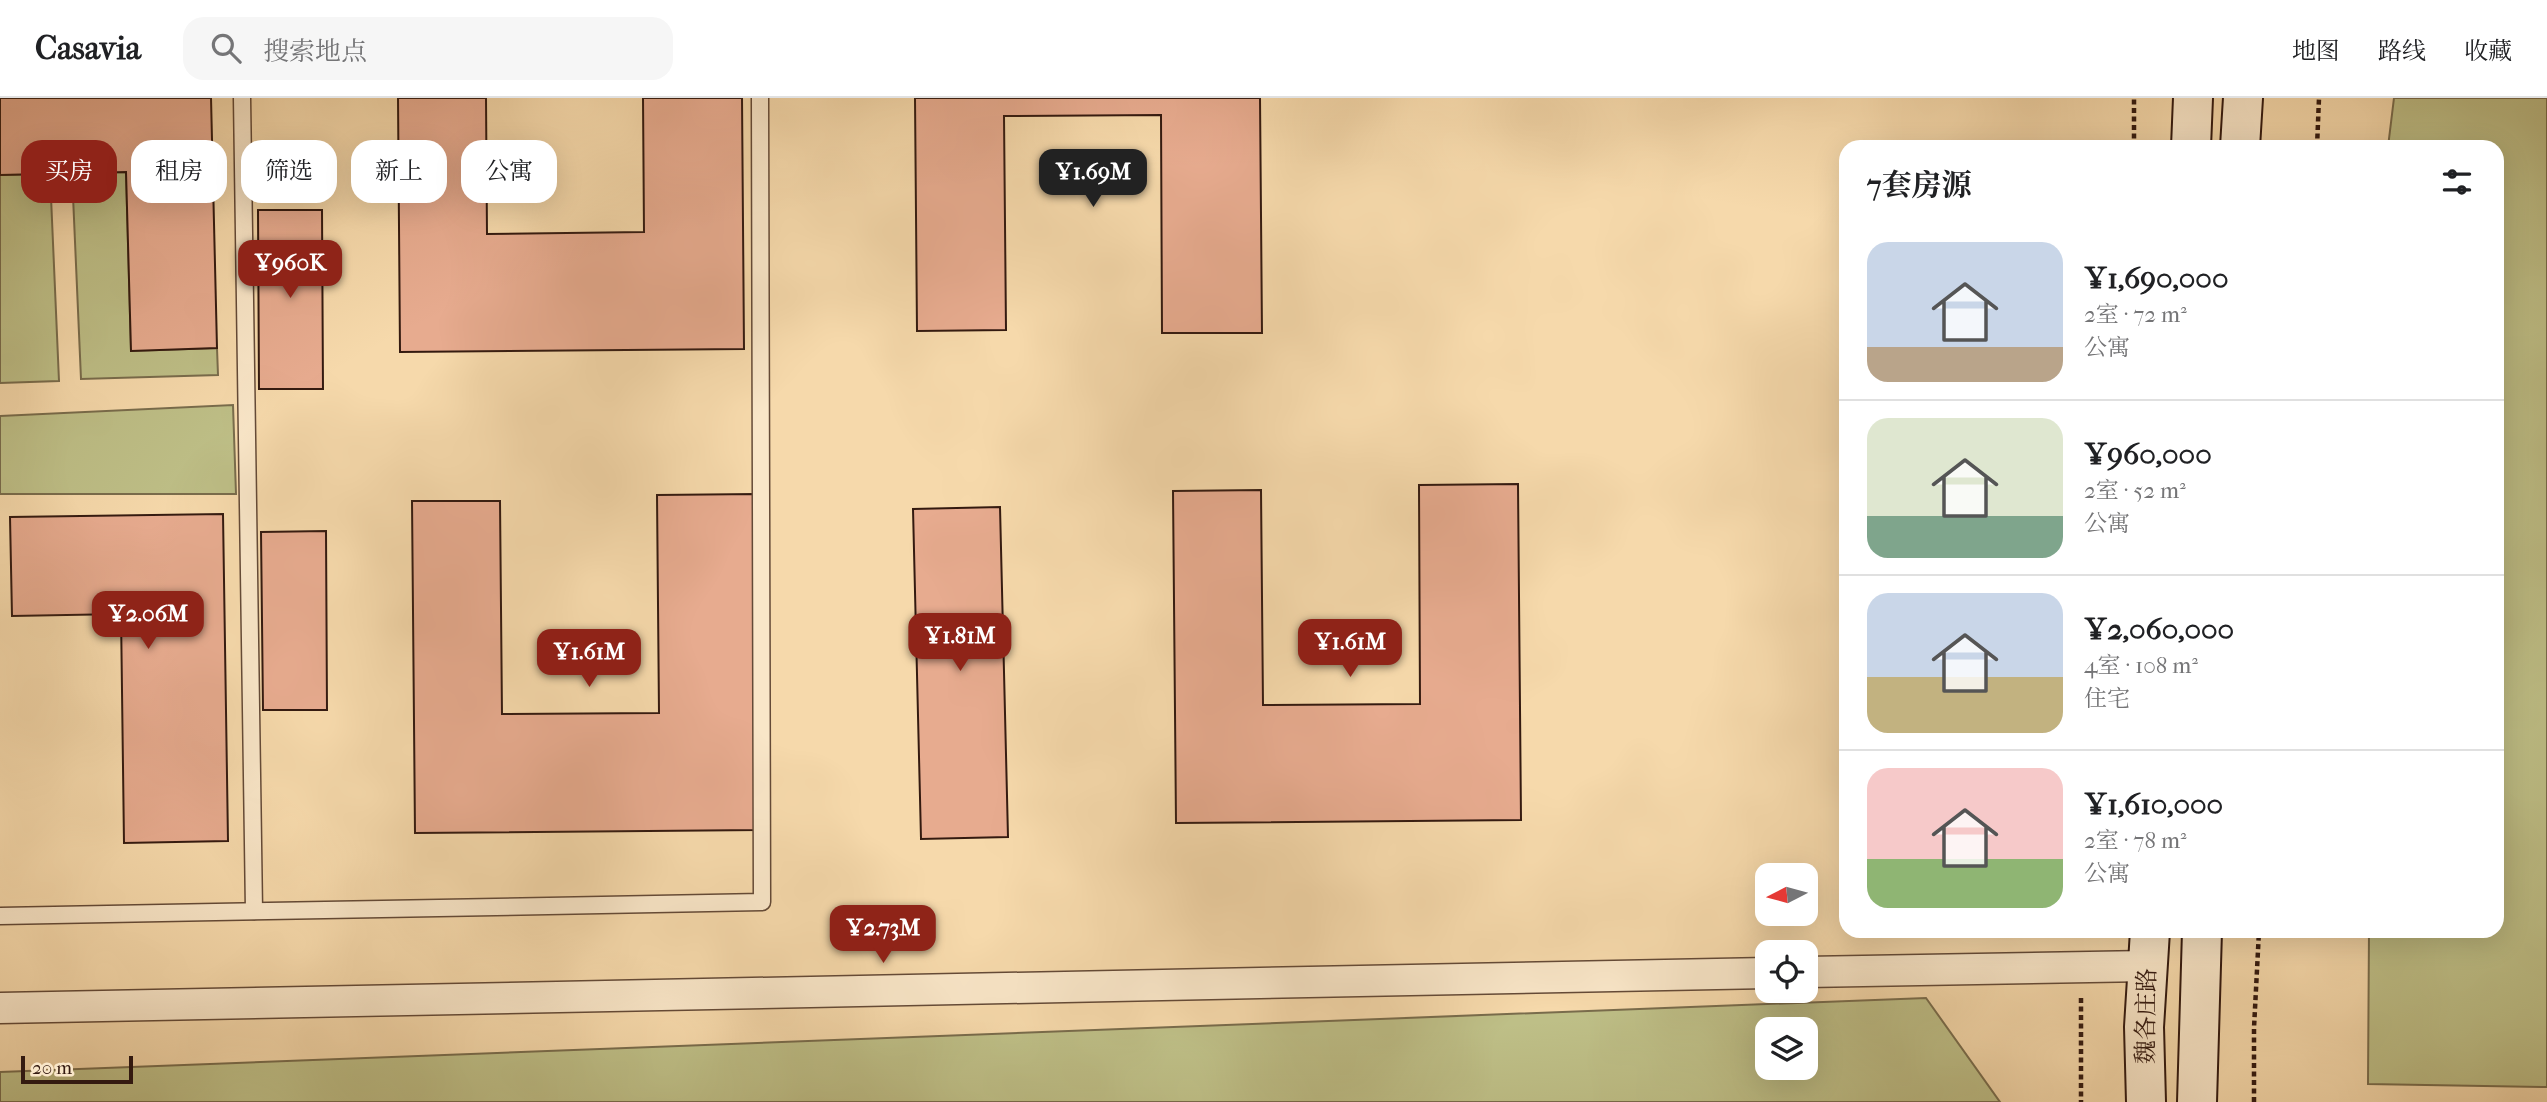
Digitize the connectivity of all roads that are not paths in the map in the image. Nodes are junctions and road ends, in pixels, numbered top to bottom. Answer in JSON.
{"nodes":[{"id":1,"x":242,"y":98,"type":"edge"},
{"id":2,"x":760,"y":98,"type":"edge"},
{"id":3,"x":2193,"y":98,"type":"edge"},
{"id":4,"x":2243,"y":98,"type":"edge"},
{"id":5,"x":2191,"y":140,"type":"edge"},
{"id":6,"x":2240,"y":140,"type":"edge"},
{"id":7,"x":254,"y":911,"type":"junction"},
{"id":8,"x":0,"y":916,"type":"edge"},
{"id":9,"x":2202,"y":938,"type":"edge"},
{"id":10,"x":2148,"y":948,"type":"edge"},
{"id":11,"x":1818,"y":972,"type":"edge"},
{"id":12,"x":1755,"y":973,"type":"edge"},
{"id":13,"x":0,"y":1008,"type":"edge"},
{"id":14,"x":2146,"y":1102,"type":"edge"},
{"id":15,"x":2197,"y":1102,"type":"edge"}],
"edges":[{"from":1,"to":7,"type":"lane"},
{"from":2,"to":7,"type":"lane"},
{"from":3,"to":5,"type":"main road"},
{"from":4,"to":6,"type":"main road"},
{"from":7,"to":8,"type":"lane"},
{"from":9,"to":15,"type":"main road"},
{"from":10,"to":11,"type":"street"},
{"from":10,"to":14,"type":"main road","name":"魏各庄路"},
{"from":12,"to":13,"type":"street"}]}
